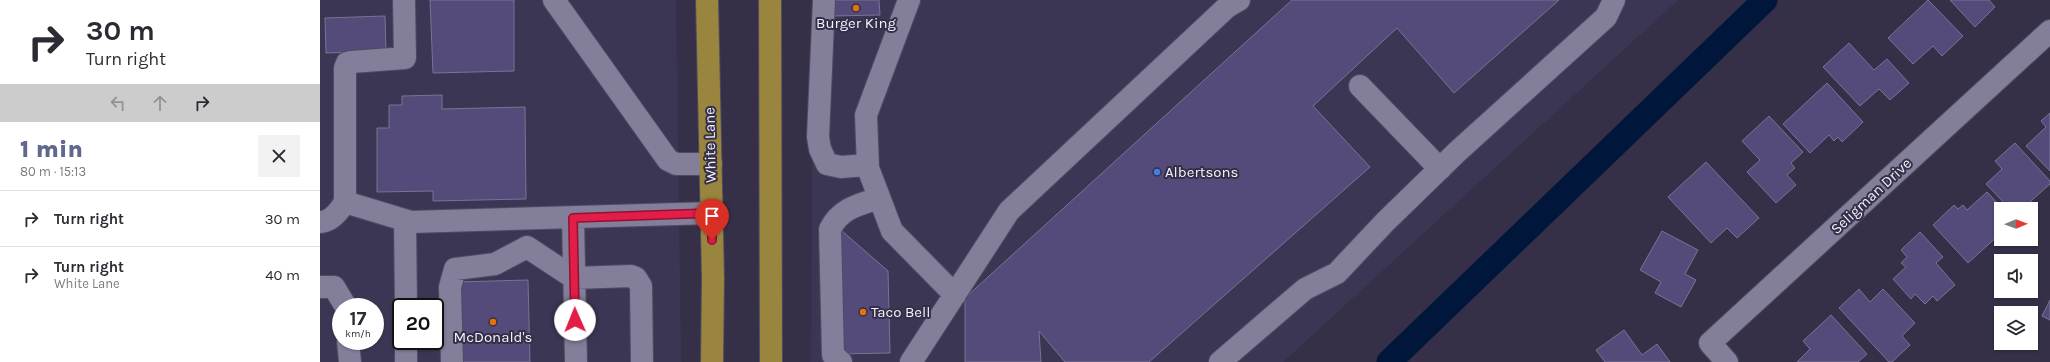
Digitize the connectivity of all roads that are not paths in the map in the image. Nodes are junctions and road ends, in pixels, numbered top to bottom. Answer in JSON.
{"nodes":[{"id":1,"x":404,"y":0,"type":"edge"},
{"id":2,"x":554,"y":0,"type":"edge"},
{"id":3,"x":707,"y":0,"type":"edge"},
{"id":4,"x":770,"y":0,"type":"edge"},
{"id":5,"x":824,"y":0,"type":"edge"},
{"id":6,"x":908,"y":0,"type":"edge"},
{"id":7,"x":1240,"y":0,"type":"edge"},
{"id":8,"x":1614,"y":0,"type":"edge"},
{"id":9,"x":2050,"y":32,"type":"edge"},
{"id":10,"x":1360,"y":86,"type":"dead end"},
{"id":11,"x":711,"y":164,"type":"junction"},
{"id":12,"x":868,"y":164,"type":"junction"},
{"id":13,"x":1440,"y":169,"type":"junction"},
{"id":14,"x":879,"y":198,"type":"junction"},
{"id":15,"x":345,"y":202,"type":"junction"},
{"id":16,"x":712,"y":213,"type":"junction"},
{"id":17,"x":573,"y":218,"type":"junction"},
{"id":18,"x":320,"y":222,"type":"edge"},
{"id":19,"x":405,"y":222,"type":"junction"},
{"id":20,"x":574,"y":278,"type":"junction"},
{"id":21,"x":320,"y":287,"type":"edge"},
{"id":22,"x":955,"y":295,"type":"junction"},
{"id":23,"x":341,"y":298,"type":"edge"},
{"id":24,"x":406,"y":298,"type":"edge"},
{"id":25,"x":349,"y":350,"type":"edge"},
{"id":26,"x":406,"y":350,"type":"edge"},
{"id":27,"x":916,"y":359,"type":"edge"},
{"id":28,"x":350,"y":362,"type":"edge"},
{"id":29,"x":406,"y":362,"type":"edge"},
{"id":30,"x":452,"y":362,"type":"edge"},
{"id":31,"x":576,"y":362,"type":"edge"},
{"id":32,"x":642,"y":362,"type":"edge"},
{"id":33,"x":712,"y":362,"type":"edge"},
{"id":34,"x":771,"y":362,"type":"edge"},
{"id":35,"x":841,"y":362,"type":"edge"},
{"id":36,"x":1220,"y":362,"type":"edge"},
{"id":37,"x":1727,"y":362,"type":"edge"}],
"edges":[{"from":1,"to":15,"type":"street"},
{"from":2,"to":11,"type":"street"},
{"from":3,"to":11,"type":"main road","name":"White Lane"},
{"from":4,"to":34,"type":"main road"},
{"from":5,"to":12,"type":"street"},
{"from":6,"to":12,"type":"street"},
{"from":7,"to":22,"type":"street"},
{"from":8,"to":13,"type":"street"},
{"from":9,"to":37,"type":"street","name":"Seligman Drive"},
{"from":10,"to":13,"type":"street"},
{"from":11,"to":16,"type":"main road","name":"White Lane"},
{"from":12,"to":14,"type":"street"},
{"from":13,"to":36,"type":"street"},
{"from":14,"to":22,"type":"street"},
{"from":14,"to":35,"type":"street"},
{"from":15,"to":18,"type":"street"},
{"from":15,"to":19,"type":"street"},
{"from":16,"to":17,"type":"street"},
{"from":16,"to":33,"type":"main road","name":"White Lane"},
{"from":17,"to":19,"type":"street"},
{"from":17,"to":20,"type":"street"},
{"from":19,"to":24,"type":"street"},
{"from":20,"to":30,"type":"street"},
{"from":20,"to":31,"type":"street"},
{"from":20,"to":32,"type":"street"},
{"from":21,"to":23,"type":"street"},
{"from":22,"to":27,"type":"street"},
{"from":25,"to":28,"type":"street"},
{"from":26,"to":29,"type":"street"}]}
